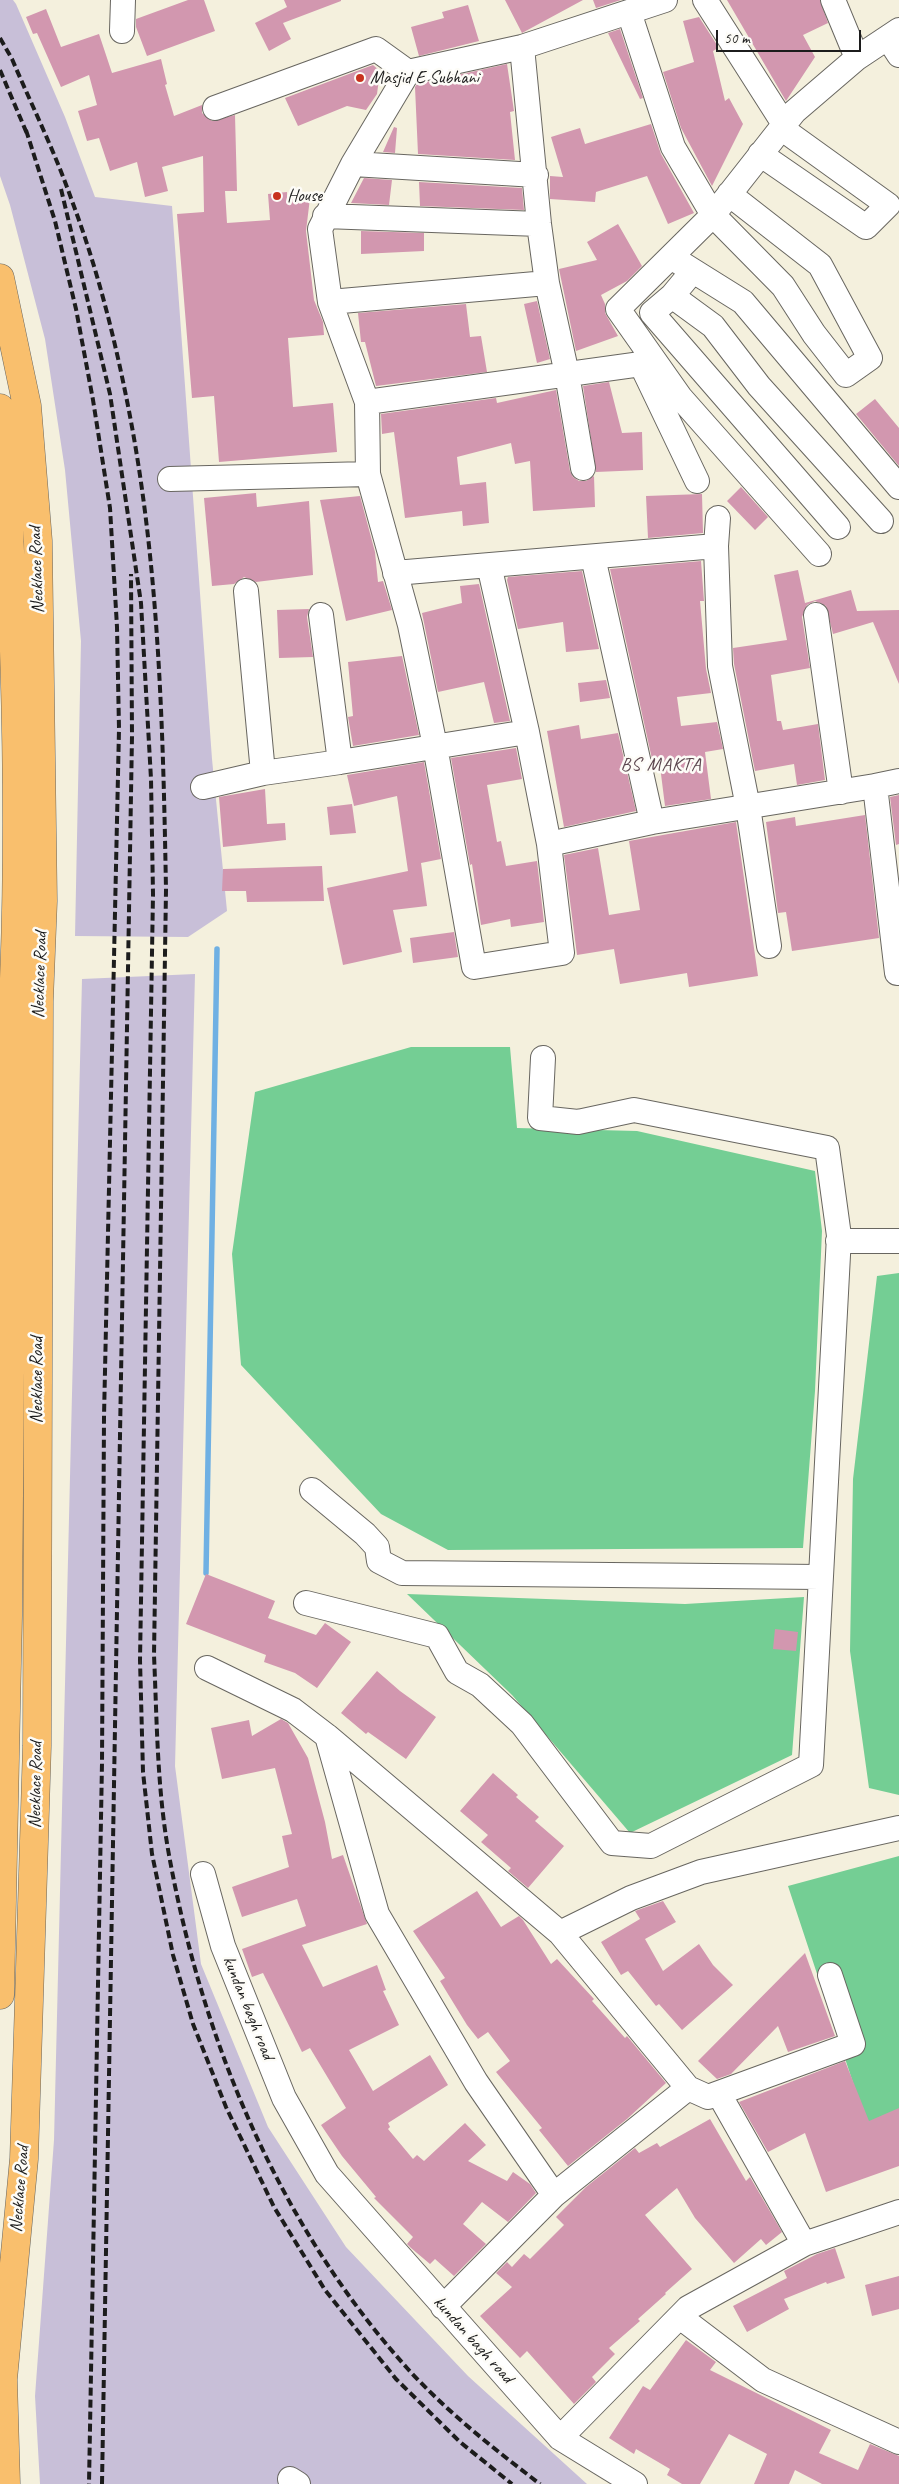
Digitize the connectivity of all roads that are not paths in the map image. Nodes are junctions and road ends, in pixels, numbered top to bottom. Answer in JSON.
{"nodes":[{"id":1,"x":123,"y":0,"type":"edge"},
{"id":2,"x":665,"y":0,"type":"edge"},
{"id":3,"x":705,"y":0,"type":"edge"},
{"id":4,"x":833,"y":0,"type":"edge"},
{"id":5,"x":629,"y":12,"type":"junction"},
{"id":6,"x":122,"y":31,"type":"dead end"},
{"id":7,"x":895,"y":41,"type":"edge"},
{"id":8,"x":522,"y":47,"type":"junction"},
{"id":9,"x":857,"y":58,"type":"junction"},
{"id":10,"x":408,"y":72,"type":"junction"},
{"id":11,"x":215,"y":108,"type":"dead end"},
{"id":12,"x":783,"y":126,"type":"junction"},
{"id":13,"x":760,"y":154,"type":"junction"},
{"id":14,"x":353,"y":164,"type":"junction"},
{"id":15,"x":536,"y":175,"type":"junction"},
{"id":16,"x":729,"y":194,"type":"junction"},
{"id":17,"x":713,"y":215,"type":"junction"},
{"id":18,"x":324,"y":216,"type":"junction"},
{"id":19,"x":539,"y":224,"type":"junction"},
{"id":20,"x":672,"y":256,"type":"junction"},
{"id":21,"x":692,"y":272,"type":"junction"},
{"id":22,"x":0,"y":278,"type":"edge"},
{"id":23,"x":548,"y":283,"type":"junction"},
{"id":24,"x":672,"y":296,"type":"junction"},
{"id":25,"x":330,"y":302,"type":"junction"},
{"id":26,"x":618,"y":309,"type":"junction"},
{"id":27,"x":641,"y":364,"type":"junction"},
{"id":28,"x":567,"y":374,"type":"junction"},
{"id":29,"x":367,"y":402,"type":"junction"},
{"id":30,"x":0,"y":408,"type":"edge"},
{"id":31,"x":583,"y":468,"type":"dead end"},
{"id":32,"x":368,"y":474,"type":"junction"},
{"id":33,"x":170,"y":479,"type":"dead end"},
{"id":34,"x":697,"y":481,"type":"dead end"},
{"id":35,"x":899,"y":487,"type":"edge"},
{"id":36,"x":718,"y":518,"type":"dead end"},
{"id":37,"x":882,"y":521,"type":"dead end"},
{"id":38,"x":838,"y":527,"type":"dead end"},
{"id":39,"x":716,"y":546,"type":"junction"},
{"id":40,"x":819,"y":554,"type":"dead end"},
{"id":41,"x":593,"y":557,"type":"junction"},
{"id":42,"x":489,"y":565,"type":"junction"},
{"id":43,"x":395,"y":573,"type":"junction"},
{"id":44,"x":246,"y":591,"type":"dead end"},
{"id":45,"x":321,"y":615,"type":"dead end"},
{"id":46,"x":816,"y":615,"type":"dead end"},
{"id":47,"x":527,"y":732,"type":"junction"},
{"id":48,"x":435,"y":746,"type":"junction"},
{"id":49,"x":340,"y":762,"type":"junction"},
{"id":50,"x":263,"y":773,"type":"junction"},
{"id":51,"x":899,"y":781,"type":"edge"},
{"id":52,"x":203,"y":786,"type":"dead end"},
{"id":53,"x":875,"y":786,"type":"junction"},
{"id":54,"x":841,"y":792,"type":"junction"},
{"id":55,"x":748,"y":807,"type":"junction"},
{"id":56,"x":652,"y":822,"type":"junction"},
{"id":57,"x":549,"y":844,"type":"junction"},
{"id":58,"x":30,"y":903,"type":"junction"},
{"id":59,"x":769,"y":946,"type":"dead end"},
{"id":60,"x":899,"y":973,"type":"edge"},
{"id":61,"x":26,"y":1001,"type":"junction"},
{"id":62,"x":543,"y":1058,"type":"dead end"},
{"id":63,"x":838,"y":1241,"type":"junction"},
{"id":64,"x":899,"y":1241,"type":"edge"},
{"id":65,"x":5,"y":1384,"type":"edge"},
{"id":66,"x":312,"y":1490,"type":"dead end"},
{"id":67,"x":820,"y":1576,"type":"junction"},
{"id":68,"x":306,"y":1603,"type":"dead end"},
{"id":69,"x":207,"y":1668,"type":"dead end"},
{"id":70,"x":327,"y":1736,"type":"junction"},
{"id":71,"x":6,"y":1745,"type":"junction"},
{"id":72,"x":37,"y":1746,"type":"junction"},
{"id":73,"x":5,"y":1819,"type":"junction"},
{"id":74,"x":36,"y":1819,"type":"junction"},
{"id":75,"x":899,"y":1828,"type":"edge"},
{"id":76,"x":203,"y":1874,"type":"dead end"},
{"id":77,"x":560,"y":1933,"type":"junction"},
{"id":78,"x":830,"y":1975,"type":"dead end"},
{"id":79,"x":0,"y":1995,"type":"edge"},
{"id":80,"x":705,"y":2093,"type":"junction"},
{"id":81,"x":554,"y":2195,"type":"junction"},
{"id":82,"x":899,"y":2212,"type":"edge"},
{"id":83,"x":804,"y":2244,"type":"junction"},
{"id":84,"x":443,"y":2307,"type":"junction"},
{"id":85,"x":680,"y":2317,"type":"junction"},
{"id":86,"x":560,"y":2438,"type":"junction"},
{"id":87,"x":899,"y":2442,"type":"edge"},
{"id":88,"x":6,"y":2484,"type":"edge"},
{"id":89,"x":635,"y":2484,"type":"edge"}],
"edges":[{"from":1,"to":6,"type":"street"},
{"from":2,"to":5,"type":"street"},
{"from":3,"to":12,"type":"street"},
{"from":4,"to":9,"type":"street"},
{"from":5,"to":8,"type":"street"},
{"from":5,"to":17,"type":"street"},
{"from":7,"to":9,"type":"street"},
{"from":8,"to":10,"type":"street"},
{"from":8,"to":15,"type":"street"},
{"from":9,"to":12,"type":"street"},
{"from":10,"to":11,"type":"street"},
{"from":10,"to":14,"type":"street"},
{"from":12,"to":13,"type":"street"},
{"from":12,"to":13,"type":"street"},
{"from":13,"to":16,"type":"street"},
{"from":14,"to":15,"type":"street"},
{"from":14,"to":18,"type":"street"},
{"from":15,"to":19,"type":"street"},
{"from":16,"to":17,"type":"street"},
{"from":16,"to":17,"type":"street"},
{"from":17,"to":20,"type":"street"},
{"from":18,"to":19,"type":"street"},
{"from":18,"to":25,"type":"street"},
{"from":19,"to":23,"type":"street"},
{"from":20,"to":21,"type":"street"},
{"from":20,"to":26,"type":"street"},
{"from":21,"to":24,"type":"street"},
{"from":21,"to":35,"type":"street"},
{"from":22,"to":58,"type":"main road","name":"Necklace Road"},
{"from":23,"to":25,"type":"street"},
{"from":23,"to":28,"type":"street"},
{"from":24,"to":37,"type":"street"},
{"from":24,"to":38,"type":"street"},
{"from":25,"to":29,"type":"street"},
{"from":26,"to":27,"type":"street"},
{"from":26,"to":40,"type":"street"},
{"from":27,"to":28,"type":"street"},
{"from":27,"to":34,"type":"street"},
{"from":28,"to":29,"type":"street"},
{"from":28,"to":31,"type":"street"},
{"from":29,"to":32,"type":"street"},
{"from":30,"to":58,"type":"main road","name":"Necklace Road"},
{"from":32,"to":33,"type":"street"},
{"from":32,"to":43,"type":"street"},
{"from":36,"to":39,"type":"street"},
{"from":39,"to":41,"type":"street"},
{"from":39,"to":55,"type":"street"},
{"from":41,"to":42,"type":"street"},
{"from":41,"to":56,"type":"street"},
{"from":42,"to":43,"type":"street"},
{"from":42,"to":47,"type":"street"},
{"from":43,"to":48,"type":"street"},
{"from":44,"to":50,"type":"street"},
{"from":45,"to":49,"type":"street"},
{"from":46,"to":54,"type":"street"},
{"from":47,"to":48,"type":"street"},
{"from":47,"to":57,"type":"street"},
{"from":48,"to":49,"type":"street"},
{"from":48,"to":57,"type":"street"},
{"from":49,"to":50,"type":"street"},
{"from":50,"to":52,"type":"street"},
{"from":51,"to":53,"type":"street"},
{"from":53,"to":54,"type":"street"},
{"from":53,"to":60,"type":"street"},
{"from":54,"to":55,"type":"street"},
{"from":55,"to":56,"type":"street"},
{"from":55,"to":59,"type":"street"},
{"from":56,"to":57,"type":"street"},
{"from":58,"to":61,"type":"main road","name":"Necklace Road"},
{"from":61,"to":65,"type":"main road","name":"Necklace Road"},
{"from":61,"to":72,"type":"main road","name":"Necklace Road"},
{"from":62,"to":63,"type":"street"},
{"from":63,"to":64,"type":"street"},
{"from":63,"to":67,"type":"street"},
{"from":65,"to":71,"type":"main road","name":"Necklace Road"},
{"from":66,"to":67,"type":"street"},
{"from":67,"to":68,"type":"street"},
{"from":69,"to":70,"type":"street"},
{"from":70,"to":77,"type":"street"},
{"from":70,"to":81,"type":"street"},
{"from":71,"to":72,"type":"main road"},
{"from":71,"to":73,"type":"main road","name":"Necklace Road"},
{"from":72,"to":74,"type":"main road","name":"Necklace Road"},
{"from":73,"to":74,"type":"main road"},
{"from":73,"to":79,"type":"main road","name":"Necklace Road"},
{"from":74,"to":88,"type":"main road","name":"Necklace Road"},
{"from":75,"to":77,"type":"street"},
{"from":76,"to":84,"type":"street","name":"kundan bagh road"},
{"from":77,"to":80,"type":"street"},
{"from":78,"to":80,"type":"street"},
{"from":80,"to":81,"type":"street"},
{"from":80,"to":83,"type":"street"},
{"from":81,"to":84,"type":"street"},
{"from":82,"to":83,"type":"street"},
{"from":83,"to":85,"type":"street"},
{"from":84,"to":86,"type":"street","name":"kundan bagh road"},
{"from":85,"to":86,"type":"street"},
{"from":85,"to":87,"type":"street"},
{"from":86,"to":89,"type":"street","name":"kundan bagh road"}]}
